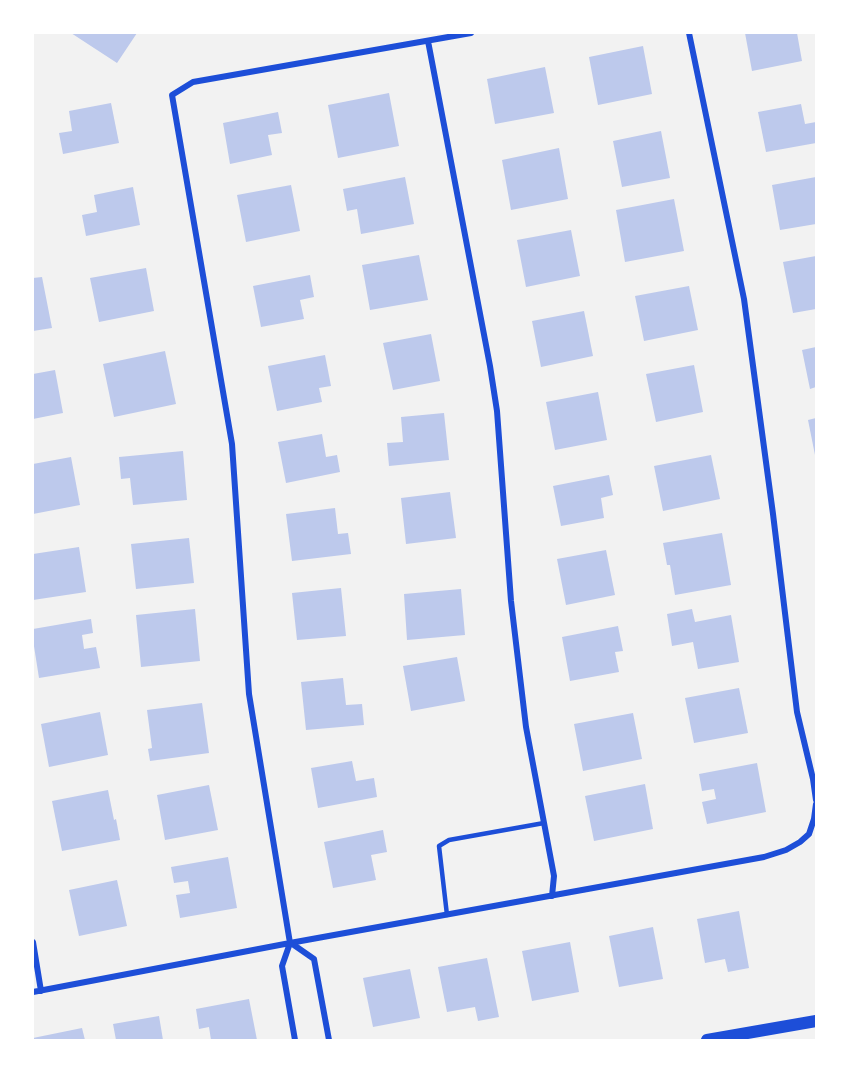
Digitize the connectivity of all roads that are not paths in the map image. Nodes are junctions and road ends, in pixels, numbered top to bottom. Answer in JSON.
{"nodes":[{"id":1,"x":471,"y":33,"type":"edge"},
{"id":2,"x":689,"y":33,"type":"edge"},
{"id":3,"x":428,"y":41,"type":"junction"},
{"id":4,"x":816,"y":800,"type":"edge"},
{"id":5,"x":816,"y":804,"type":"edge"},
{"id":6,"x":544,"y":823,"type":"junction"},
{"id":7,"x":552,"y":896,"type":"junction"},
{"id":8,"x":447,"y":915,"type":"junction"},
{"id":9,"x":33,"y":942,"type":"edge"},
{"id":10,"x":290,"y":943,"type":"junction"},
{"id":11,"x":41,"y":991,"type":"junction"},
{"id":12,"x":33,"y":992,"type":"edge"},
{"id":13,"x":816,"y":1021,"type":"edge"},
{"id":14,"x":295,"y":1040,"type":"edge"},
{"id":15,"x":329,"y":1040,"type":"edge"},
{"id":16,"x":707,"y":1040,"type":"edge"}],
"edges":[{"from":1,"to":3,"type":"street"},
{"from":2,"to":4,"type":"street"},
{"from":3,"to":6,"type":"street"},
{"from":3,"to":10,"type":"street"},
{"from":5,"to":7,"type":"street"},
{"from":6,"to":7,"type":"street"},
{"from":6,"to":8,"type":"lane"},
{"from":7,"to":8,"type":"street"},
{"from":8,"to":10,"type":"street"},
{"from":9,"to":11,"type":"street"},
{"from":10,"to":11,"type":"street"},
{"from":10,"to":14,"type":"street"},
{"from":10,"to":15,"type":"street"},
{"from":11,"to":12,"type":"street"},
{"from":13,"to":16,"type":"main road"}]}
